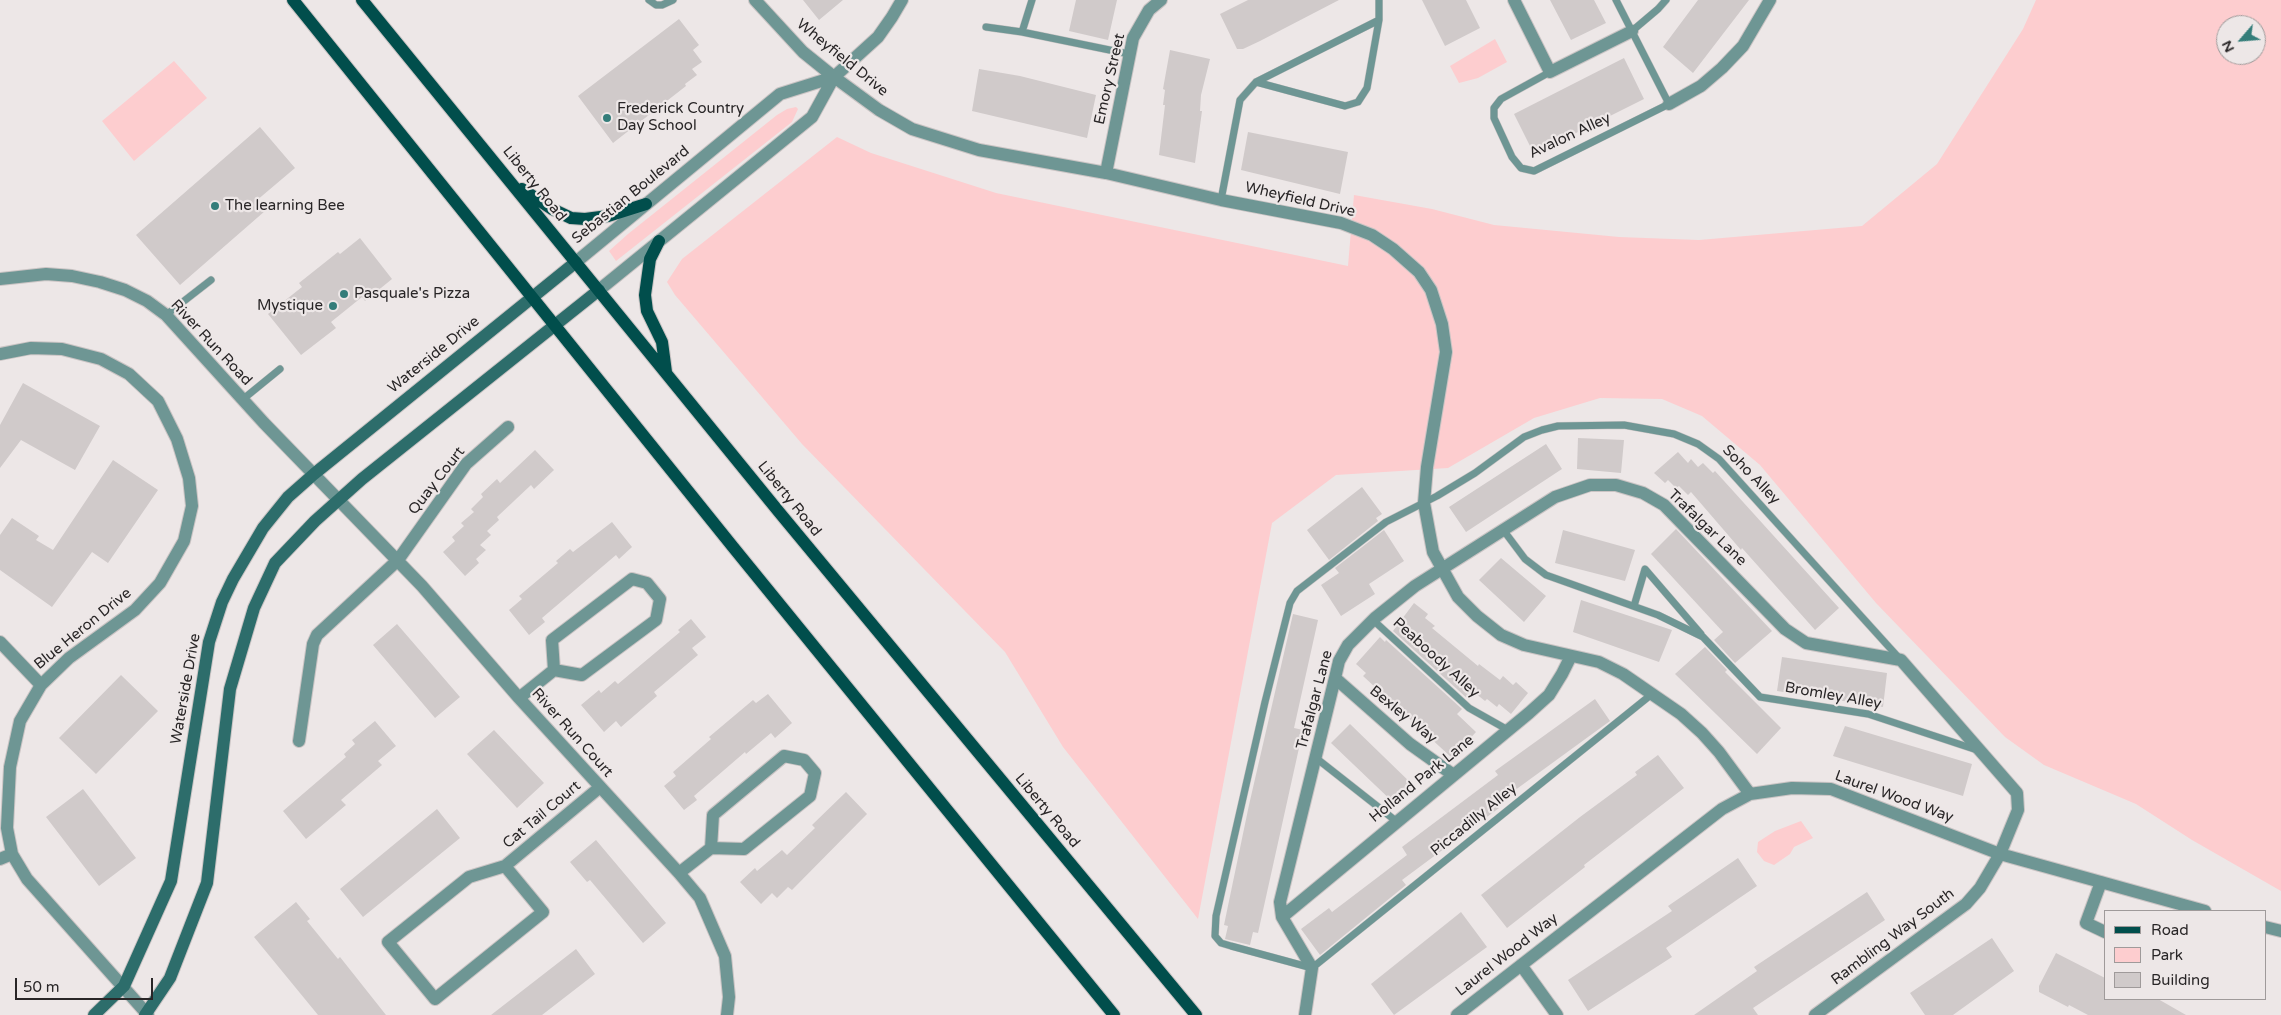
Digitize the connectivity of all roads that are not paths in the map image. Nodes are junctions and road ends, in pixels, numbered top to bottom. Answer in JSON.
{"nodes":[{"id":1,"x":293,"y":0,"type":"edge"},
{"id":2,"x":362,"y":0,"type":"edge"},
{"id":3,"x":649,"y":0,"type":"edge"},
{"id":4,"x":674,"y":0,"type":"edge"},
{"id":5,"x":755,"y":0,"type":"edge"},
{"id":6,"x":902,"y":0,"type":"edge"},
{"id":7,"x":1032,"y":0,"type":"edge"},
{"id":8,"x":1161,"y":0,"type":"edge"},
{"id":9,"x":1379,"y":0,"type":"edge"},
{"id":10,"x":1514,"y":0,"type":"edge"},
{"id":11,"x":1616,"y":0,"type":"edge"},
{"id":12,"x":1666,"y":0,"type":"edge"},
{"id":13,"x":1770,"y":0,"type":"edge"},
{"id":14,"x":1380,"y":20,"type":"junction"},
{"id":15,"x":986,"y":27,"type":"dead end"},
{"id":16,"x":1632,"y":31,"type":"junction"},
{"id":17,"x":1022,"y":32,"type":"junction"},
{"id":18,"x":1129,"y":54,"type":"junction"},
{"id":19,"x":1550,"y":72,"type":"junction"},
{"id":20,"x":834,"y":77,"type":"junction"},
{"id":21,"x":1256,"y":82,"type":"junction"},
{"id":22,"x":1669,"y":104,"type":"junction"},
{"id":23,"x":1106,"y":173,"type":"junction"},
{"id":24,"x":512,"y":182,"type":"junction"},
{"id":25,"x":1221,"y":200,"type":"junction"},
{"id":26,"x":646,"y":204,"type":"junction"},
{"id":27,"x":659,"y":241,"type":"junction"},
{"id":28,"x":576,"y":262,"type":"junction"},
{"id":29,"x":0,"y":279,"type":"edge"},
{"id":30,"x":211,"y":280,"type":"dead end"},
{"id":31,"x":599,"y":290,"type":"junction"},
{"id":32,"x":532,"y":297,"type":"junction"},
{"id":33,"x":166,"y":315,"type":"junction"},
{"id":34,"x":554,"y":325,"type":"junction"},
{"id":35,"x":0,"y":352,"type":"edge"},
{"id":36,"x":280,"y":369,"type":"dead end"},
{"id":37,"x":666,"y":372,"type":"junction"},
{"id":38,"x":242,"y":400,"type":"junction"},
{"id":39,"x":508,"y":427,"type":"dead end"},
{"id":40,"x":314,"y":474,"type":"junction"},
{"id":41,"x":338,"y":499,"type":"junction"},
{"id":42,"x":1424,"y":503,"type":"junction"},
{"id":43,"x":1504,"y":530,"type":"junction"},
{"id":44,"x":398,"y":560,"type":"junction"},
{"id":45,"x":1442,"y":570,"type":"junction"},
{"id":46,"x":1634,"y":606,"type":"junction"},
{"id":47,"x":1373,"y":620,"type":"junction"},
{"id":48,"x":1703,"y":637,"type":"junction"},
{"id":49,"x":0,"y":642,"type":"edge"},
{"id":50,"x":1571,"y":656,"type":"junction"},
{"id":51,"x":1901,"y":660,"type":"junction"},
{"id":52,"x":554,"y":670,"type":"junction"},
{"id":53,"x":1335,"y":678,"type":"junction"},
{"id":54,"x":41,"y":685,"type":"junction"},
{"id":55,"x":1652,"y":694,"type":"junction"},
{"id":56,"x":519,"y":698,"type":"junction"},
{"id":57,"x":1508,"y":730,"type":"junction"},
{"id":58,"x":299,"y":741,"type":"dead end"},
{"id":59,"x":1978,"y":750,"type":"junction"},
{"id":60,"x":1316,"y":758,"type":"junction"},
{"id":61,"x":1452,"y":774,"type":"junction"},
{"id":62,"x":599,"y":788,"type":"junction"},
{"id":63,"x":1750,"y":794,"type":"junction"},
{"id":64,"x":1396,"y":821,"type":"junction"},
{"id":65,"x":711,"y":848,"type":"junction"},
{"id":66,"x":12,"y":854,"type":"junction"},
{"id":67,"x":2000,"y":854,"type":"junction"},
{"id":68,"x":0,"y":859,"type":"edge"},
{"id":69,"x":505,"y":866,"type":"junction"},
{"id":70,"x":679,"y":872,"type":"junction"},
{"id":71,"x":2101,"y":882,"type":"junction"},
{"id":72,"x":2201,"y":910,"type":"edge"},
{"id":73,"x":1282,"y":917,"type":"junction"},
{"id":74,"x":2266,"y":927,"type":"edge"},
{"id":75,"x":2281,"y":931,"type":"edge"},
{"id":76,"x":2104,"y":932,"type":"edge"},
{"id":77,"x":1521,"y":965,"type":"junction"},
{"id":78,"x":1312,"y":968,"type":"junction"},
{"id":79,"x":124,"y":986,"type":"junction"},
{"id":80,"x":147,"y":1014,"type":"edge"},
{"id":81,"x":94,"y":1015,"type":"edge"},
{"id":82,"x":727,"y":1015,"type":"edge"},
{"id":83,"x":1114,"y":1015,"type":"edge"},
{"id":84,"x":1196,"y":1015,"type":"edge"},
{"id":85,"x":1306,"y":1015,"type":"edge"},
{"id":86,"x":1457,"y":1015,"type":"edge"},
{"id":87,"x":1557,"y":1015,"type":"edge"},
{"id":88,"x":1815,"y":1015,"type":"edge"}],
"edges":[{"from":1,"to":32,"type":"main road"},
{"from":2,"to":24,"type":"main road","name":"Liberty Road"},
{"from":3,"to":4,"type":"lane"},
{"from":5,"to":20,"type":"street","name":"Wheyfield Drive"},
{"from":6,"to":20,"type":"street","name":"Sebastian Boulevard"},
{"from":7,"to":17,"type":"lane"},
{"from":8,"to":18,"type":"street","name":"Emory Street"},
{"from":9,"to":14,"type":"lane"},
{"from":10,"to":19,"type":"street"},
{"from":11,"to":16,"type":"lane"},
{"from":12,"to":16,"type":"lane"},
{"from":13,"to":22,"type":"street"},
{"from":14,"to":21,"type":"lane"},
{"from":14,"to":21,"type":"lane"},
{"from":15,"to":17,"type":"lane"},
{"from":16,"to":19,"type":"street"},
{"from":16,"to":22,"type":"lane"},
{"from":17,"to":18,"type":"lane"},
{"from":18,"to":23,"type":"street","name":"Emory Street"},
{"from":19,"to":22,"type":"lane","name":"Avalon Alley"},
{"from":20,"to":23,"type":"street","name":"Wheyfield Drive"},
{"from":20,"to":26,"type":"street","name":"Sebastian Boulevard"},
{"from":20,"to":27,"type":"street","name":"Sebastian Boulevard"},
{"from":21,"to":25,"type":"lane"},
{"from":23,"to":25,"type":"street","name":"Wheyfield Drive"},
{"from":24,"to":26,"type":"main road"},
{"from":24,"to":28,"type":"main road","name":"Liberty Road"},
{"from":25,"to":42,"type":"street","name":"Wheyfield Drive"},
{"from":26,"to":28,"type":"street","name":"Sebastian Boulevard"},
{"from":27,"to":31,"type":"street","name":"Sebastian Boulevard"},
{"from":27,"to":37,"type":"main road"},
{"from":28,"to":31,"type":"main road","name":"Liberty Road"},
{"from":28,"to":32,"type":"street","name":"Waterside Drive"},
{"from":29,"to":33,"type":"street","name":"River Run Road"},
{"from":30,"to":33,"type":"lane"},
{"from":31,"to":34,"type":"street"},
{"from":31,"to":37,"type":"main road","name":"Liberty Road"},
{"from":32,"to":34,"type":"main road"},
{"from":32,"to":40,"type":"street","name":"Waterside Drive"},
{"from":33,"to":38,"type":"street","name":"River Run Road"},
{"from":34,"to":41,"type":"street"},
{"from":34,"to":83,"type":"main road"},
{"from":35,"to":54,"type":"street","name":"Blue Heron Drive"},
{"from":36,"to":38,"type":"lane"},
{"from":37,"to":84,"type":"main road","name":"Liberty Road"},
{"from":38,"to":40,"type":"street","name":"River Run Road"},
{"from":39,"to":44,"type":"street","name":"Quay Court"},
{"from":40,"to":41,"type":"street","name":"River Run Road"},
{"from":40,"to":79,"type":"street","name":"Waterside Drive"},
{"from":41,"to":44,"type":"street","name":"River Run Court"},
{"from":41,"to":80,"type":"street"},
{"from":42,"to":45,"type":"street","name":"Wheyfield Drive"},
{"from":42,"to":51,"type":"lane","name":"Soho Alley"},
{"from":42,"to":78,"type":"lane","name":"Soho Alley"},
{"from":43,"to":45,"type":"street","name":"Trafalgar Lane"},
{"from":43,"to":46,"type":"lane","name":"Bromley Alley"},
{"from":43,"to":51,"type":"street","name":"Trafalgar Lane"},
{"from":44,"to":56,"type":"street","name":"River Run Court"},
{"from":44,"to":58,"type":"street","name":"Quay Court"},
{"from":45,"to":47,"type":"street","name":"Trafalgar Lane"},
{"from":45,"to":50,"type":"street","name":"Wheyfield Drive"},
{"from":46,"to":48,"type":"lane","name":"Bromley Alley"},
{"from":46,"to":48,"type":"lane","name":"Bromley Alley"},
{"from":47,"to":53,"type":"street","name":"Trafalgar Lane"},
{"from":47,"to":57,"type":"lane","name":"Peaboody Alley"},
{"from":48,"to":59,"type":"lane","name":"Bromley Alley"},
{"from":49,"to":54,"type":"street","name":"Blue Heron Drive"},
{"from":50,"to":55,"type":"street","name":"Wheyfield Drive"},
{"from":50,"to":57,"type":"street","name":"Holland Park Lane"},
{"from":51,"to":59,"type":"street"},
{"from":52,"to":52,"type":"street"},
{"from":52,"to":56,"type":"street"},
{"from":53,"to":60,"type":"street","name":"Trafalgar Lane"},
{"from":53,"to":61,"type":"street","name":"Bexley Way"},
{"from":54,"to":66,"type":"street","name":"Blue Heron Drive"},
{"from":55,"to":63,"type":"street","name":"Wheyfield Drive"},
{"from":55,"to":78,"type":"lane","name":"Piccadilly Alley"},
{"from":56,"to":62,"type":"street","name":"River Run Court"},
{"from":57,"to":61,"type":"street","name":"Holland Park Lane"},
{"from":59,"to":67,"type":"street"},
{"from":60,"to":64,"type":"lane"},
{"from":60,"to":73,"type":"street","name":"Trafalgar Lane"},
{"from":61,"to":64,"type":"street","name":"Holland Park Lane"},
{"from":62,"to":69,"type":"street","name":"Cat Tail Court"},
{"from":62,"to":70,"type":"street","name":"River Run Court"},
{"from":63,"to":67,"type":"street","name":"Laurel Wood Way"},
{"from":63,"to":77,"type":"street","name":"Laurel Wood Way"},
{"from":64,"to":73,"type":"street","name":"Holland Park Lane"},
{"from":65,"to":65,"type":"street"},
{"from":65,"to":70,"type":"street"},
{"from":66,"to":68,"type":"street"},
{"from":66,"to":79,"type":"street","name":"Blue Heron Drive"},
{"from":67,"to":71,"type":"street","name":"Laurel Wood Way"},
{"from":67,"to":88,"type":"street","name":"Rambling Way South"},
{"from":69,"to":69,"type":"street"},
{"from":70,"to":82,"type":"street","name":"River Run Court"},
{"from":71,"to":72,"type":"street","name":"Laurel Wood Way"},
{"from":71,"to":76,"type":"street"},
{"from":73,"to":78,"type":"street"},
{"from":74,"to":75,"type":"street"},
{"from":77,"to":86,"type":"street","name":"Laurel Wood Way"},
{"from":77,"to":87,"type":"street"},
{"from":78,"to":85,"type":"street"},
{"from":79,"to":80,"type":"street","name":"Blue Heron Drive"},
{"from":79,"to":81,"type":"street","name":"Waterside Drive"}]}
